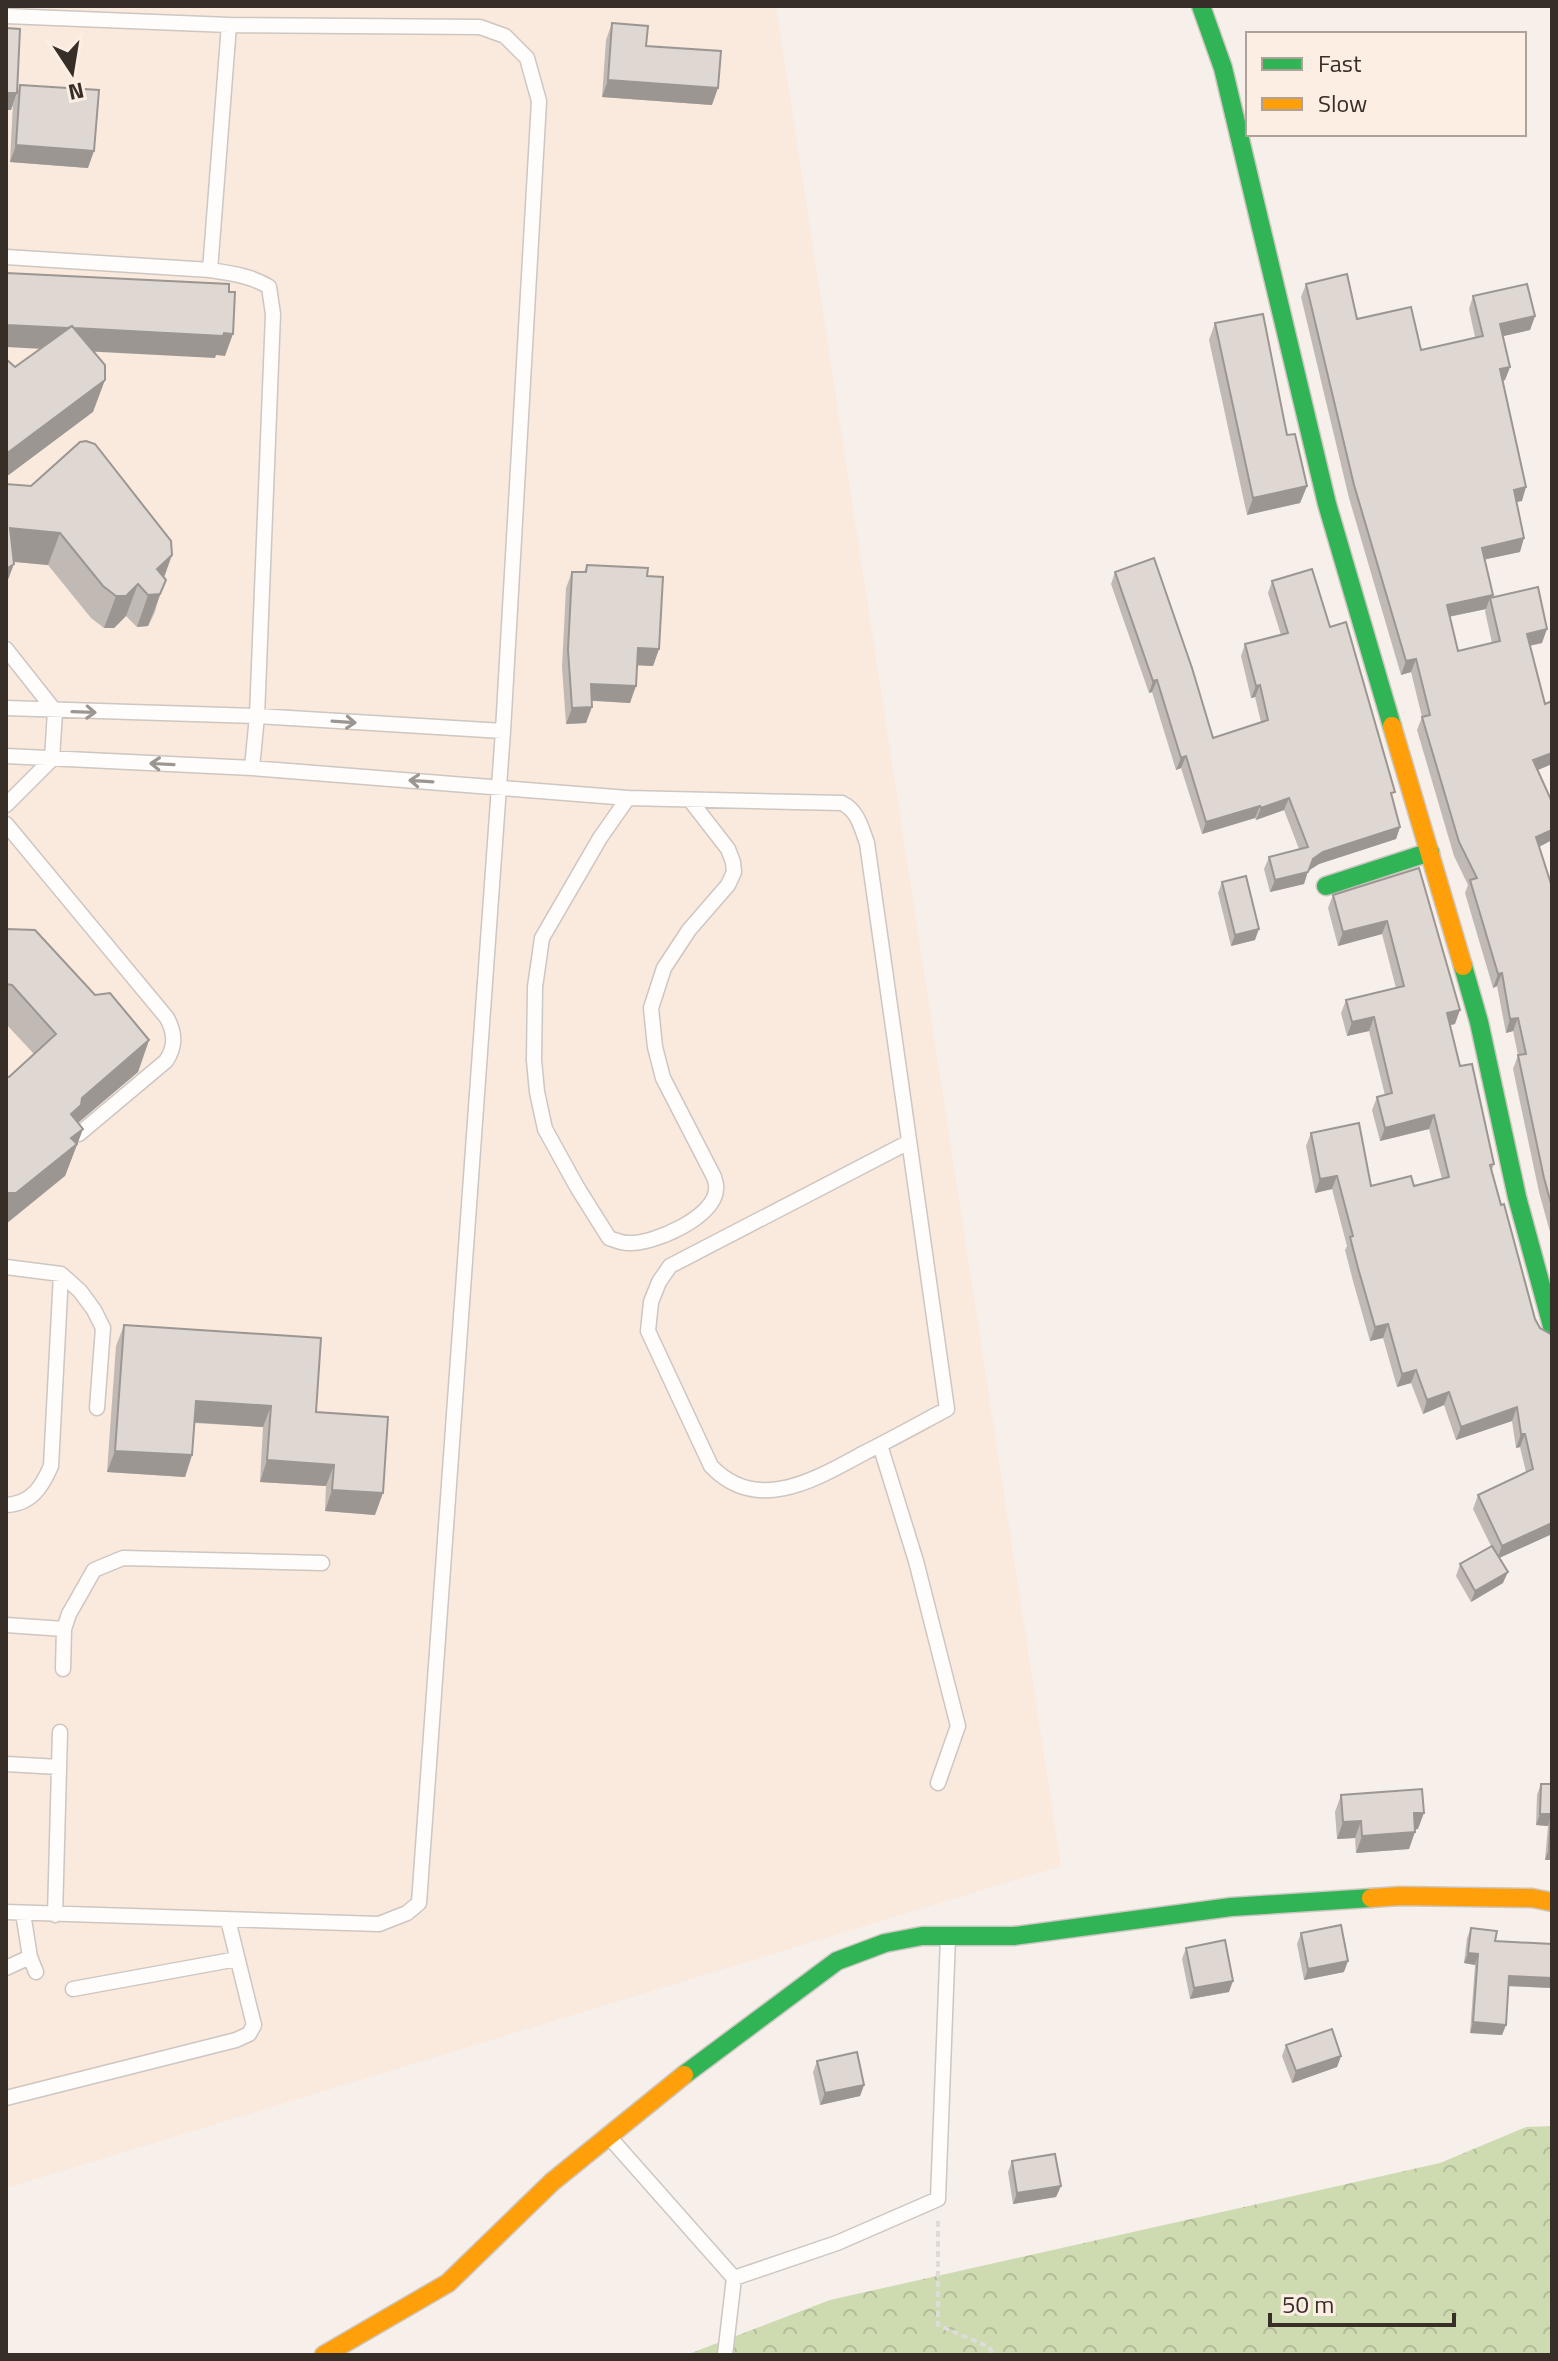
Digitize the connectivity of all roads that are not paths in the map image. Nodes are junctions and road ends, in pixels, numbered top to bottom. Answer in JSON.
{"nodes":[{"id":1,"x":1201,"y":6,"type":"edge"},
{"id":2,"x":6,"y":16,"type":"edge"},
{"id":3,"x":229,"y":25,"type":"junction"},
{"id":4,"x":6,"y":257,"type":"edge"},
{"id":5,"x":210,"y":270,"type":"junction"},
{"id":6,"x":6,"y":649,"type":"edge"},
{"id":7,"x":6,"y":708,"type":"edge"},
{"id":8,"x":55,"y":711,"type":"junction"},
{"id":9,"x":257,"y":716,"type":"junction"},
{"id":10,"x":503,"y":731,"type":"junction"},
{"id":11,"x":6,"y":756,"type":"edge"},
{"id":12,"x":52,"y":759,"type":"junction"},
{"id":13,"x":252,"y":768,"type":"junction"},
{"id":14,"x":499,"y":787,"type":"junction"},
{"id":15,"x":628,"y":798,"type":"junction"},
{"id":16,"x":690,"y":800,"type":"junction"},
{"id":17,"x":6,"y":805,"type":"edge"},
{"id":18,"x":6,"y":824,"type":"edge"},
{"id":19,"x":1430,"y":852,"type":"junction"},
{"id":20,"x":1326,"y":886,"type":"dead end"},
{"id":21,"x":79,"y":1134,"type":"edge"},
{"id":22,"x":909,"y":1142,"type":"junction"},
{"id":23,"x":6,"y":1267,"type":"edge"},
{"id":24,"x":61,"y":1274,"type":"junction"},
{"id":25,"x":1552,"y":1326,"type":"edge"},
{"id":26,"x":97,"y":1408,"type":"dead end"},
{"id":27,"x":880,"y":1445,"type":"junction"},
{"id":28,"x":6,"y":1505,"type":"edge"},
{"id":29,"x":322,"y":1563,"type":"dead end"},
{"id":30,"x":6,"y":1625,"type":"edge"},
{"id":31,"x":64,"y":1629,"type":"junction"},
{"id":32,"x":63,"y":1669,"type":"dead end"},
{"id":33,"x":60,"y":1732,"type":"dead end"},
{"id":34,"x":6,"y":1764,"type":"edge"},
{"id":35,"x":59,"y":1767,"type":"junction"},
{"id":36,"x":938,"y":1783,"type":"dead end"},
{"id":37,"x":1552,"y":1902,"type":"edge"},
{"id":38,"x":6,"y":1912,"type":"edge"},
{"id":39,"x":23,"y":1913,"type":"junction"},
{"id":40,"x":55,"y":1915,"type":"junction"},
{"id":41,"x":228,"y":1920,"type":"junction"},
{"id":42,"x":948,"y":1936,"type":"junction"},
{"id":43,"x":30,"y":1957,"type":"junction"},
{"id":44,"x":237,"y":1959,"type":"junction"},
{"id":45,"x":6,"y":1968,"type":"edge"},
{"id":46,"x":36,"y":1972,"type":"dead end"},
{"id":47,"x":73,"y":1989,"type":"dead end"},
{"id":48,"x":6,"y":2098,"type":"edge"},
{"id":49,"x":608,"y":2136,"type":"junction"},
{"id":50,"x":734,"y":2278,"type":"junction"},
{"id":51,"x":324,"y":2355,"type":"edge"},
{"id":52,"x":725,"y":2355,"type":"edge"}],
"edges":[{"from":1,"to":19,"type":"street"},
{"from":2,"to":3,"type":"lane"},
{"from":3,"to":5,"type":"lane"},
{"from":3,"to":10,"type":"lane"},
{"from":4,"to":5,"type":"lane"},
{"from":5,"to":9,"type":"lane"},
{"from":6,"to":8,"type":"lane"},
{"from":7,"to":8,"type":"lane"},
{"from":8,"to":9,"type":"lane","one_way":true},
{"from":8,"to":12,"type":"lane"},
{"from":9,"to":10,"type":"lane","one_way":true},
{"from":9,"to":13,"type":"lane"},
{"from":10,"to":14,"type":"lane"},
{"from":11,"to":12,"type":"lane"},
{"from":13,"to":12,"type":"lane","one_way":true},
{"from":12,"to":17,"type":"lane"},
{"from":14,"to":13,"type":"lane","one_way":true},
{"from":14,"to":15,"type":"lane"},
{"from":14,"to":41,"type":"lane"},
{"from":15,"to":16,"type":"lane"},
{"from":15,"to":16,"type":"lane"},
{"from":16,"to":22,"type":"lane"},
{"from":18,"to":21,"type":"lane"},
{"from":19,"to":20,"type":"street"},
{"from":19,"to":25,"type":"street"},
{"from":22,"to":27,"type":"lane"},
{"from":22,"to":27,"type":"lane"},
{"from":23,"to":24,"type":"lane"},
{"from":24,"to":26,"type":"lane"},
{"from":24,"to":28,"type":"lane"},
{"from":27,"to":36,"type":"lane"},
{"from":29,"to":31,"type":"lane"},
{"from":30,"to":31,"type":"lane"},
{"from":31,"to":32,"type":"lane"},
{"from":33,"to":35,"type":"lane"},
{"from":34,"to":35,"type":"lane"},
{"from":35,"to":40,"type":"lane"},
{"from":37,"to":42,"type":"street"},
{"from":38,"to":39,"type":"lane"},
{"from":39,"to":40,"type":"lane"},
{"from":39,"to":43,"type":"lane"},
{"from":40,"to":41,"type":"lane"},
{"from":41,"to":44,"type":"lane"},
{"from":42,"to":49,"type":"street"},
{"from":42,"to":50,"type":"lane"},
{"from":43,"to":45,"type":"lane"},
{"from":43,"to":46,"type":"lane"},
{"from":44,"to":47,"type":"lane"},
{"from":44,"to":48,"type":"lane"},
{"from":49,"to":50,"type":"lane"},
{"from":49,"to":51,"type":"street"},
{"from":50,"to":52,"type":"lane"}]}
